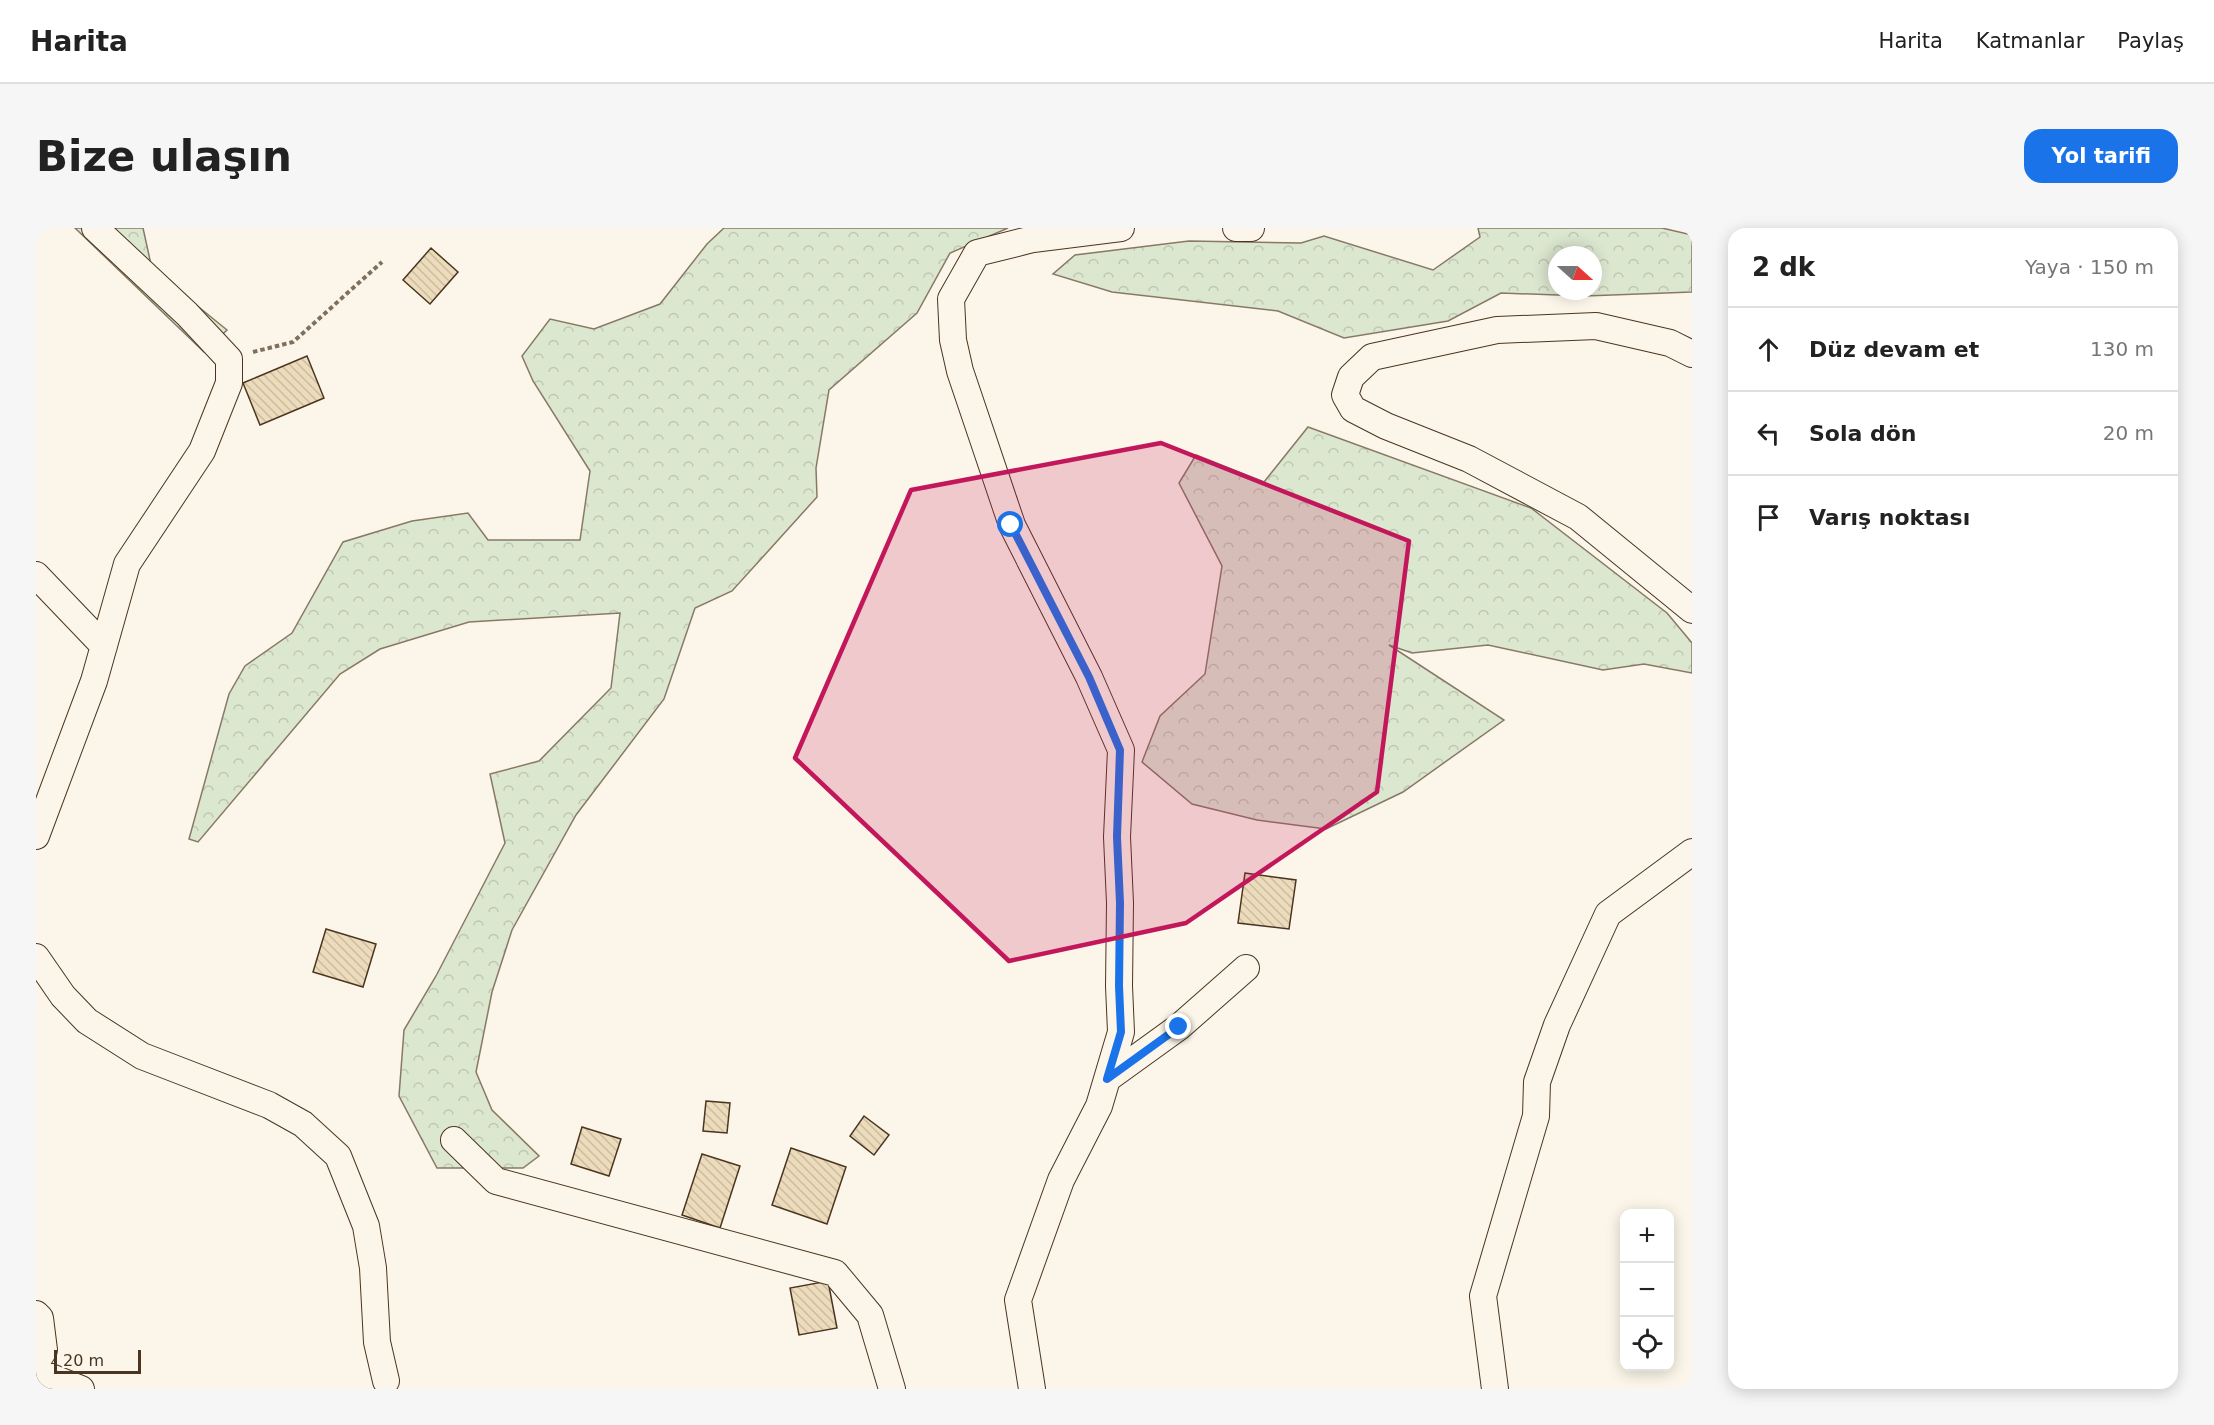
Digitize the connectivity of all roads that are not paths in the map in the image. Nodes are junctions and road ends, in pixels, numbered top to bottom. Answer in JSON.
{"nodes":[{"id":1,"x":95,"y":228,"type":"edge"},
{"id":2,"x":1120,"y":228,"type":"edge"},
{"id":3,"x":1236,"y":228,"type":"edge"},
{"id":4,"x":1251,"y":228,"type":"edge"},
{"id":5,"x":1685,"y":346,"type":"edge"},
{"id":6,"x":36,"y":575,"type":"edge"},
{"id":7,"x":1692,"y":609,"type":"edge"},
{"id":8,"x":104,"y":646,"type":"junction"},
{"id":9,"x":36,"y":836,"type":"edge"},
{"id":10,"x":1692,"y":852,"type":"edge"},
{"id":11,"x":36,"y":957,"type":"edge"},
{"id":12,"x":1246,"y":968,"type":"dead end"},
{"id":13,"x":1107,"y":1079,"type":"junction"},
{"id":14,"x":454,"y":1140,"type":"dead end"},
{"id":15,"x":36,"y":1314,"type":"edge"},
{"id":16,"x":36,"y":1364,"type":"edge"},
{"id":17,"x":36,"y":1371,"type":"edge"},
{"id":18,"x":386,"y":1381,"type":"dead end"},
{"id":19,"x":81,"y":1389,"type":"edge"},
{"id":20,"x":892,"y":1389,"type":"edge"},
{"id":21,"x":1032,"y":1389,"type":"edge"},
{"id":22,"x":1495,"y":1389,"type":"edge"}],
"edges":[{"from":1,"to":8,"type":"street"},
{"from":2,"to":13,"type":"street"},
{"from":3,"to":4,"type":"street"},
{"from":5,"to":7,"type":"street"},
{"from":6,"to":8,"type":"street"},
{"from":8,"to":9,"type":"street"},
{"from":10,"to":22,"type":"street"},
{"from":11,"to":18,"type":"street"},
{"from":12,"to":13,"type":"street"},
{"from":13,"to":21,"type":"street"},
{"from":14,"to":20,"type":"street"},
{"from":15,"to":16,"type":"street"},
{"from":17,"to":19,"type":"street"}]}
